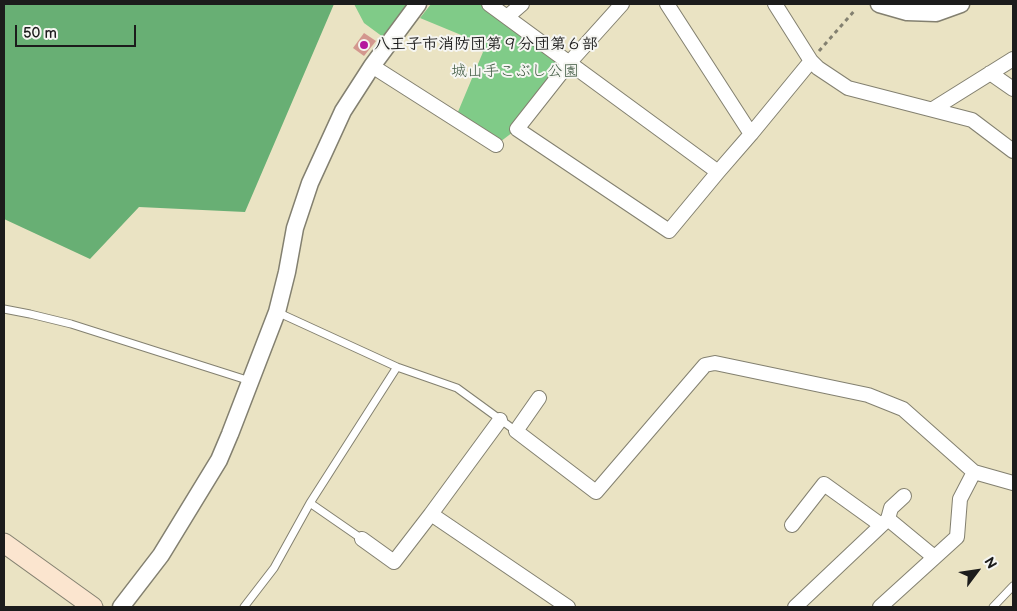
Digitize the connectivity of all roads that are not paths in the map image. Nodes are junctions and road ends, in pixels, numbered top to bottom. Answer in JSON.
{"nodes":[{"id":1,"x":418,"y":4,"type":"edge"},
{"id":2,"x":489,"y":4,"type":"edge"},
{"id":3,"x":522,"y":4,"type":"edge"},
{"id":4,"x":622,"y":4,"type":"edge"},
{"id":5,"x":667,"y":4,"type":"edge"},
{"id":6,"x":776,"y":4,"type":"edge"},
{"id":7,"x":879,"y":4,"type":"edge"},
{"id":8,"x":961,"y":4,"type":"edge"},
{"id":9,"x":508,"y":17,"type":"junction"},
{"id":10,"x":1013,"y":59,"type":"edge"},
{"id":11,"x":811,"y":61,"type":"junction"},
{"id":12,"x":569,"y":63,"type":"junction"},
{"id":13,"x":372,"y":66,"type":"junction"},
{"id":14,"x":990,"y":73,"type":"junction"},
{"id":15,"x":1013,"y":89,"type":"edge"},
{"id":16,"x":933,"y":109,"type":"junction"},
{"id":17,"x":751,"y":134,"type":"junction"},
{"id":18,"x":496,"y":146,"type":"dead end"},
{"id":19,"x":1013,"y":150,"type":"edge"},
{"id":20,"x":718,"y":172,"type":"junction"},
{"id":21,"x":4,"y":309,"type":"edge"},
{"id":22,"x":277,"y":312,"type":"junction"},
{"id":23,"x":397,"y":367,"type":"junction"},
{"id":24,"x":250,"y":381,"type":"junction"},
{"id":25,"x":539,"y":398,"type":"dead end"},
{"id":26,"x":500,"y":420,"type":"junction"},
{"id":27,"x":516,"y":431,"type":"junction"},
{"id":28,"x":974,"y":472,"type":"junction"},
{"id":29,"x":1013,"y":483,"type":"edge"},
{"id":30,"x":904,"y":496,"type":"dead end"},
{"id":31,"x":310,"y":503,"type":"junction"},
{"id":32,"x":431,"y":514,"type":"junction"},
{"id":33,"x":885,"y":522,"type":"junction"},
{"id":34,"x":792,"y":525,"type":"dead end"},
{"id":35,"x":362,"y":539,"type":"joint"},
{"id":36,"x":4,"y":543,"type":"edge"},
{"id":37,"x":934,"y":558,"type":"junction"},
{"id":38,"x":1013,"y":586,"type":"edge"},
{"id":39,"x":93,"y":607,"type":"edge"},
{"id":40,"x":121,"y":607,"type":"edge"},
{"id":41,"x":244,"y":607,"type":"edge"},
{"id":42,"x":568,"y":607,"type":"edge"},
{"id":43,"x":795,"y":607,"type":"edge"},
{"id":44,"x":880,"y":607,"type":"edge"},
{"id":45,"x":993,"y":607,"type":"edge"}],
"edges":[{"from":1,"to":13,"type":"street"},
{"from":2,"to":9,"type":"street"},
{"from":3,"to":9,"type":"street"},
{"from":4,"to":12,"type":"street"},
{"from":5,"to":17,"type":"street"},
{"from":6,"to":11,"type":"street"},
{"from":7,"to":8,"type":"street"},
{"from":9,"to":12,"type":"street"},
{"from":10,"to":14,"type":"street"},
{"from":11,"to":16,"type":"street"},
{"from":11,"to":17,"type":"street"},
{"from":12,"to":20,"type":"street"},
{"from":12,"to":20,"type":"street"},
{"from":13,"to":18,"type":"street"},
{"from":13,"to":22,"type":"street"},
{"from":14,"to":15,"type":"street"},
{"from":14,"to":16,"type":"street"},
{"from":16,"to":19,"type":"street"},
{"from":17,"to":20,"type":"street"},
{"from":21,"to":24,"type":"lane"},
{"from":22,"to":23,"type":"lane"},
{"from":22,"to":24,"type":"street"},
{"from":23,"to":26,"type":"lane"},
{"from":23,"to":31,"type":"lane"},
{"from":24,"to":40,"type":"street"},
{"from":25,"to":27,"type":"street"},
{"from":26,"to":27,"type":"lane"},
{"from":26,"to":32,"type":"street"},
{"from":27,"to":28,"type":"street"},
{"from":28,"to":29,"type":"street"},
{"from":28,"to":37,"type":"street"},
{"from":30,"to":33,"type":"street"},
{"from":31,"to":35,"type":"lane"},
{"from":31,"to":41,"type":"lane"},
{"from":32,"to":35,"type":"street"},
{"from":32,"to":42,"type":"street"},
{"from":33,"to":34,"type":"street"},
{"from":33,"to":37,"type":"street"},
{"from":33,"to":43,"type":"street"},
{"from":36,"to":39,"type":"main road"},
{"from":37,"to":44,"type":"street"},
{"from":38,"to":45,"type":"lane"}]}
